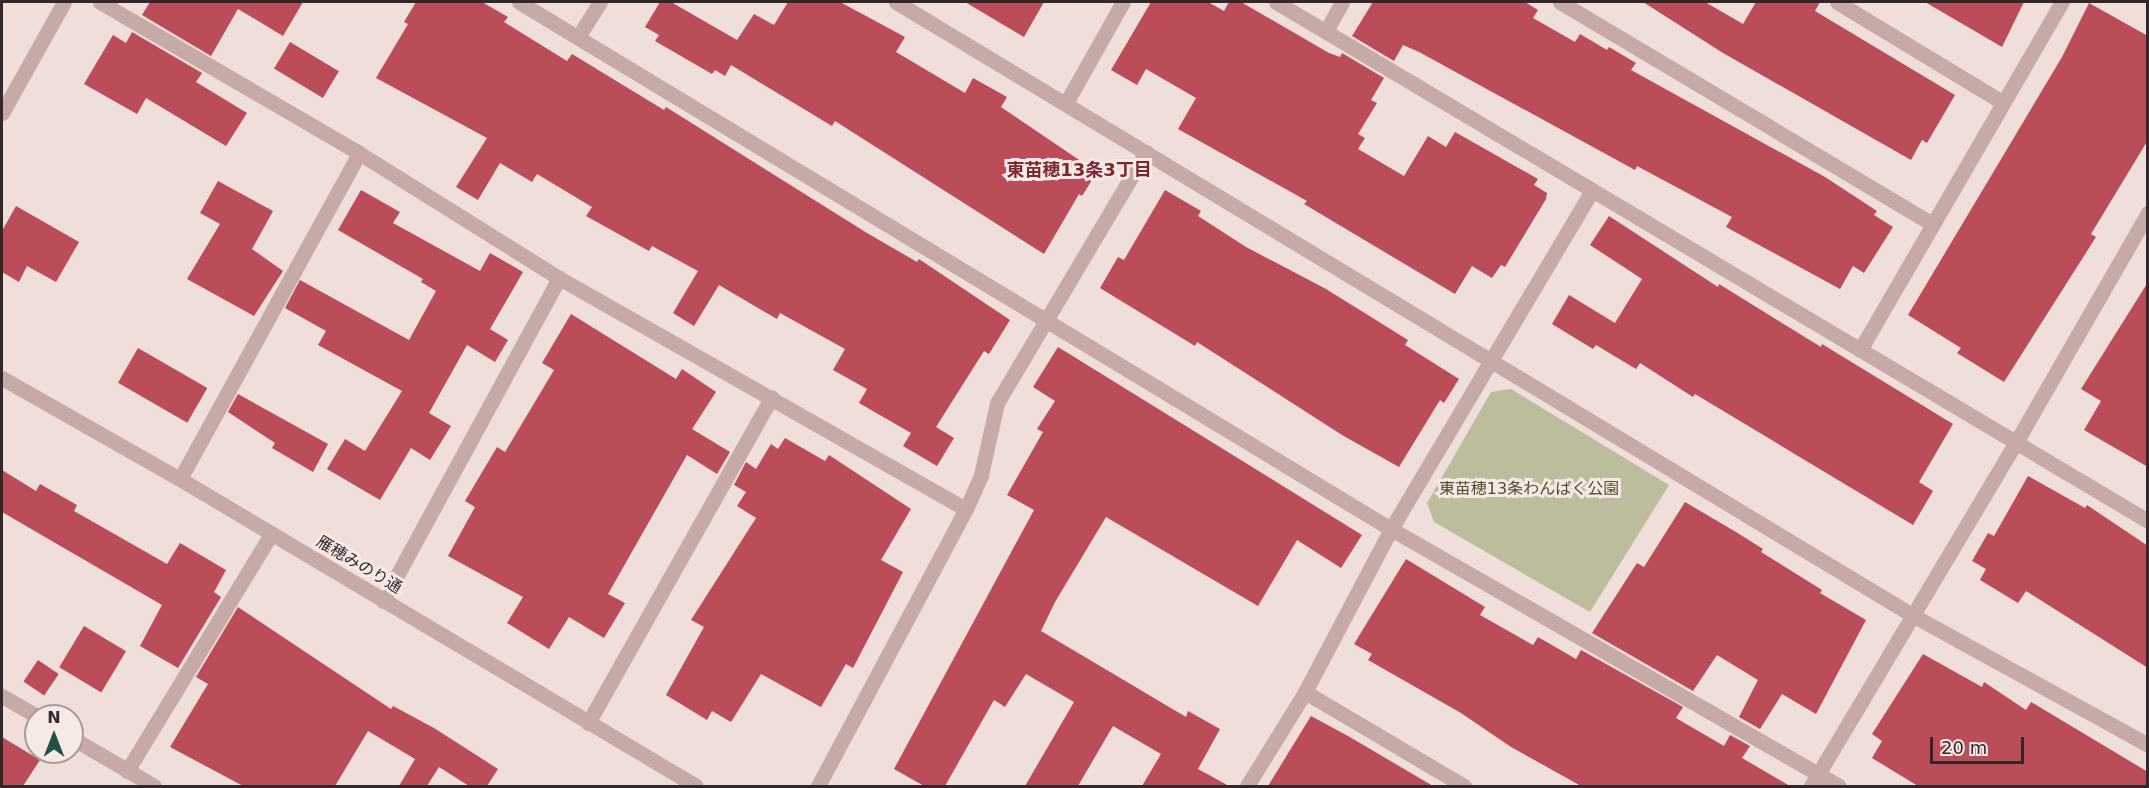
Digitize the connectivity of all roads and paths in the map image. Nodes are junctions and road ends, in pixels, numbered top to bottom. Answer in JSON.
{"nodes":[{"id":1,"x":64,"y":2,"type":"edge"},
{"id":2,"x":100,"y":2,"type":"edge"},
{"id":3,"x":519,"y":2,"type":"edge"},
{"id":4,"x":600,"y":2,"type":"edge"},
{"id":5,"x":896,"y":2,"type":"edge"},
{"id":6,"x":1123,"y":2,"type":"edge"},
{"id":7,"x":1276,"y":2,"type":"edge"},
{"id":8,"x":1342,"y":2,"type":"edge"},
{"id":9,"x":1560,"y":2,"type":"edge"},
{"id":10,"x":1837,"y":2,"type":"edge"},
{"id":11,"x":2062,"y":2,"type":"edge"},
{"id":12,"x":1326,"y":31,"type":"junction"},
{"id":13,"x":578,"y":37,"type":"junction"},
{"id":14,"x":2002,"y":102,"type":"junction"},
{"id":15,"x":1066,"y":103,"type":"junction"},
{"id":16,"x":2,"y":113,"type":"edge"},
{"id":17,"x":1146,"y":152,"type":"junction"},
{"id":18,"x":359,"y":153,"type":"junction"},
{"id":19,"x":1592,"y":191,"type":"junction"},
{"id":20,"x":2148,"y":213,"type":"edge"},
{"id":21,"x":1931,"y":224,"type":"junction"},
{"id":22,"x":559,"y":278,"type":"junction"},
{"id":23,"x":1049,"y":321,"type":"junction"},
{"id":24,"x":1860,"y":350,"type":"junction"},
{"id":25,"x":1493,"y":360,"type":"junction"},
{"id":26,"x":2,"y":378,"type":"edge"},
{"id":27,"x":772,"y":397,"type":"junction"},
{"id":28,"x":2015,"y":444,"type":"junction"},
{"id":29,"x":180,"y":479,"type":"junction"},
{"id":30,"x":966,"y":509,"type":"junction"},
{"id":31,"x":2148,"y":521,"type":"edge"},
{"id":32,"x":1391,"y":529,"type":"junction"},
{"id":33,"x":271,"y":534,"type":"junction"},
{"id":34,"x":383,"y":601,"type":"junction"},
{"id":35,"x":1912,"y":615,"type":"junction"},
{"id":36,"x":1305,"y":692,"type":"junction"},
{"id":37,"x":2,"y":696,"type":"edge"},
{"id":38,"x":24,"y":709,"type":"edge"},
{"id":39,"x":588,"y":723,"type":"junction"},
{"id":40,"x":84,"y":745,"type":"edge"},
{"id":41,"x":2148,"y":745,"type":"edge"},
{"id":42,"x":127,"y":771,"type":"junction"},
{"id":43,"x":670,"y":780,"type":"edge"},
{"id":44,"x":1814,"y":780,"type":"edge"},
{"id":45,"x":154,"y":786,"type":"edge"},
{"id":46,"x":696,"y":786,"type":"edge"},
{"id":47,"x":818,"y":786,"type":"edge"},
{"id":48,"x":1247,"y":786,"type":"edge"},
{"id":49,"x":1464,"y":786,"type":"edge"},
{"id":50,"x":1839,"y":786,"type":"edge"}],
"edges":[{"from":1,"to":16,"type":"street"},
{"from":2,"to":18,"type":"street"},
{"from":3,"to":13,"type":"street"},
{"from":4,"to":13,"type":"street"},
{"from":5,"to":15,"type":"street"},
{"from":6,"to":15,"type":"street"},
{"from":7,"to":12,"type":"street"},
{"from":8,"to":12,"type":"street"},
{"from":9,"to":21,"type":"street"},
{"from":10,"to":14,"type":"street"},
{"from":11,"to":14,"type":"street"},
{"from":12,"to":19,"type":"street"},
{"from":13,"to":23,"type":"street"},
{"from":14,"to":21,"type":"street"},
{"from":15,"to":17,"type":"street"},
{"from":17,"to":23,"type":"street"},
{"from":17,"to":25,"type":"street"},
{"from":18,"to":22,"type":"street"},
{"from":18,"to":29,"type":"street"},
{"from":19,"to":24,"type":"street"},
{"from":19,"to":25,"type":"street"},
{"from":20,"to":28,"type":"street"},
{"from":21,"to":24,"type":"street"},
{"from":22,"to":27,"type":"street"},
{"from":22,"to":34,"type":"street"},
{"from":23,"to":30,"type":"street"},
{"from":23,"to":32,"type":"street"},
{"from":24,"to":28,"type":"street"},
{"from":25,"to":32,"type":"street"},
{"from":25,"to":35,"type":"street"},
{"from":26,"to":29,"type":"street","name":"雁穂みのり通"},
{"from":27,"to":30,"type":"street"},
{"from":27,"to":39,"type":"street"},
{"from":28,"to":31,"type":"street"},
{"from":28,"to":35,"type":"street"},
{"from":29,"to":33,"type":"street","name":"雁穂みのり通"},
{"from":30,"to":47,"type":"street"},
{"from":32,"to":36,"type":"street"},
{"from":32,"to":44,"type":"street"},
{"from":33,"to":34,"type":"street","name":"雁穂みのり通"},
{"from":33,"to":42,"type":"street"},
{"from":34,"to":39,"type":"street","name":"雁穂みのり通"},
{"from":35,"to":41,"type":"street"},
{"from":35,"to":44,"type":"street"},
{"from":36,"to":48,"type":"street"},
{"from":36,"to":49,"type":"street"},
{"from":37,"to":38,"type":"street"},
{"from":39,"to":43,"type":"street","name":"雁穂みのり通"},
{"from":40,"to":42,"type":"street"},
{"from":42,"to":45,"type":"street"},
{"from":43,"to":46,"type":"street","name":"雁穂みのり通"},
{"from":44,"to":50,"type":"street"}]}
